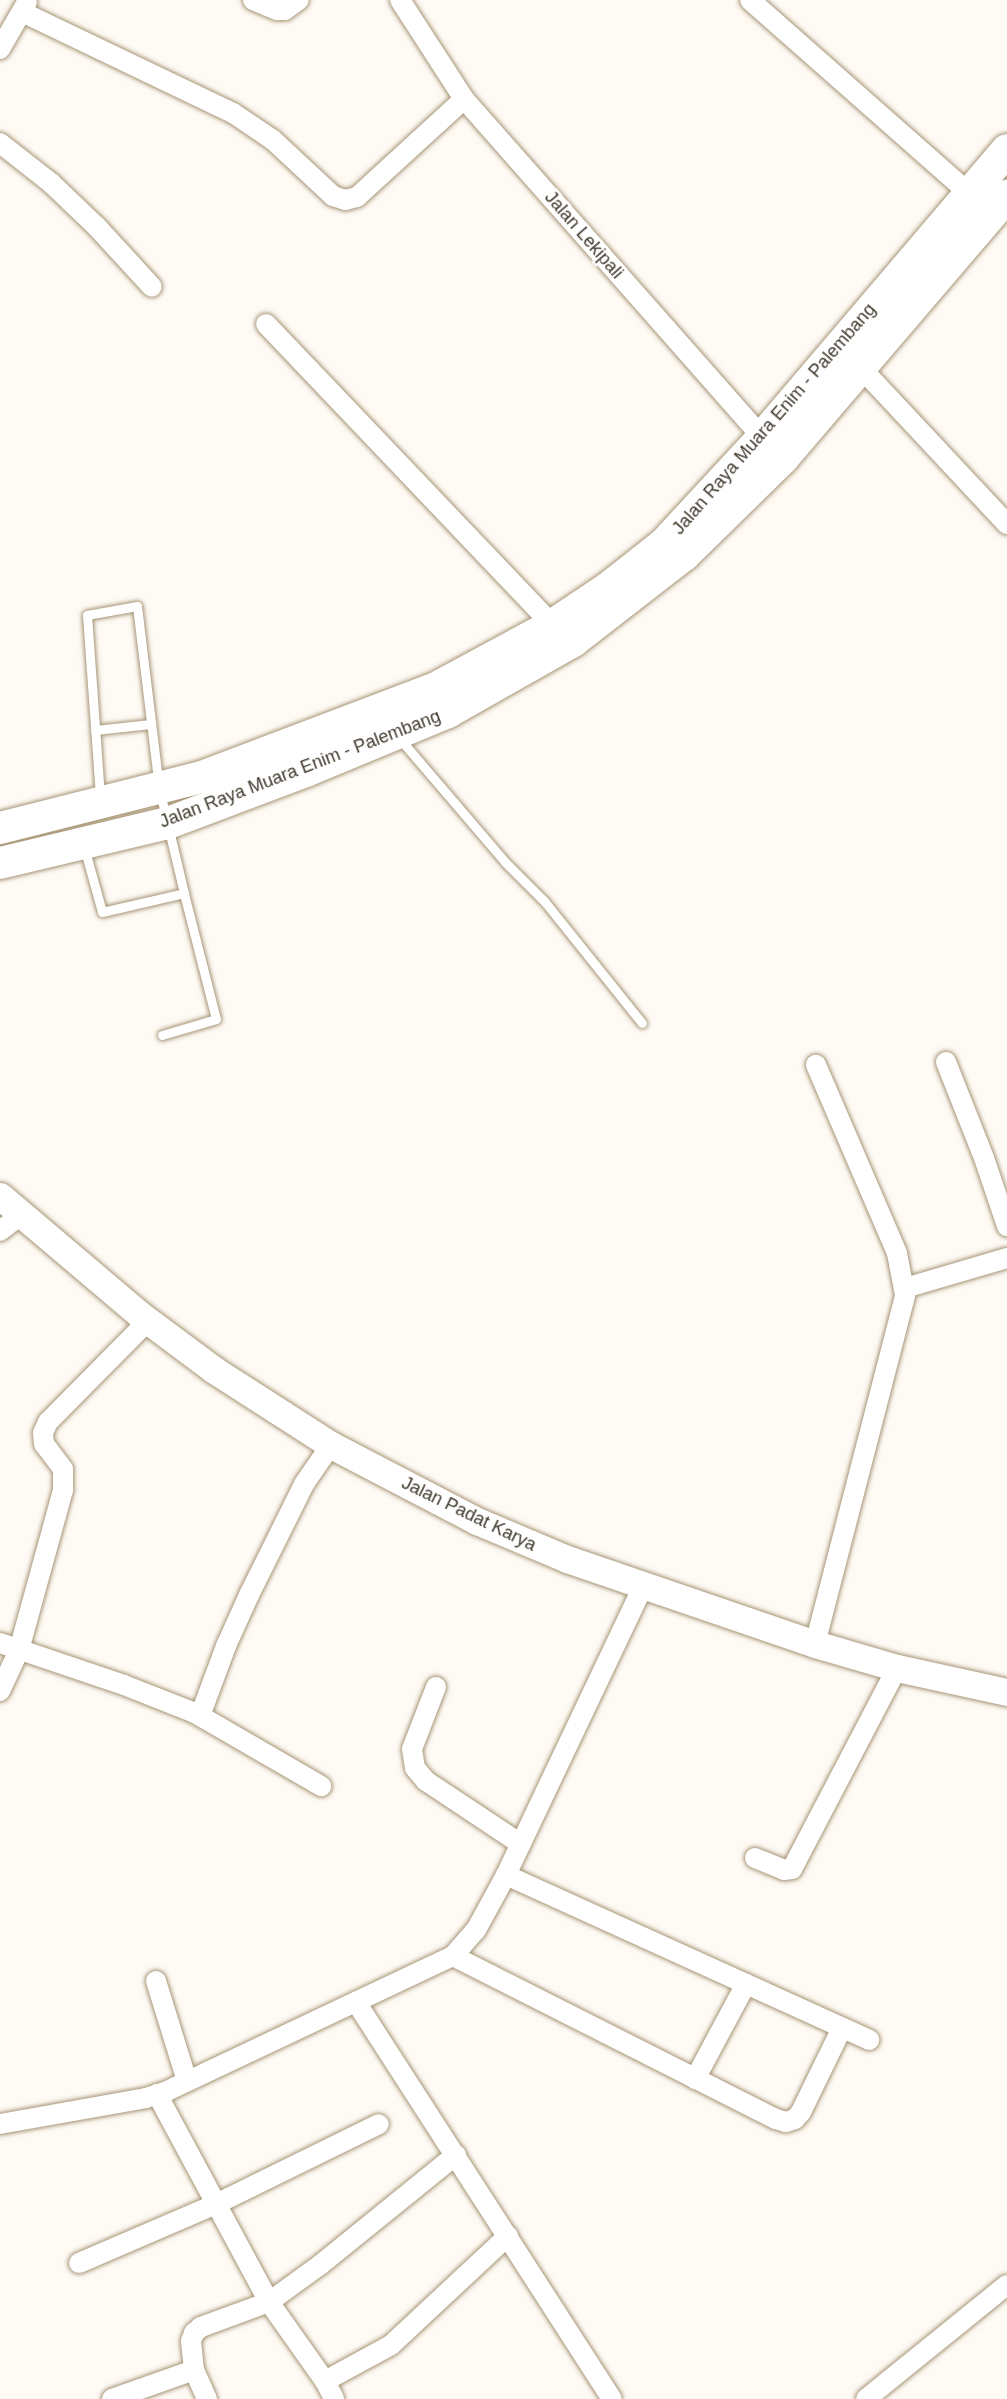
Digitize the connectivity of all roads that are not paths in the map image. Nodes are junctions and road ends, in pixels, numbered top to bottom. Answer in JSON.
{"nodes":[{"id":1,"x":253,"y":0,"type":"edge"},
{"id":2,"x":299,"y":0,"type":"edge"},
{"id":3,"x":400,"y":0,"type":"edge"},
{"id":4,"x":750,"y":0,"type":"edge"},
{"id":5,"x":25,"y":6,"type":"edge"},
{"id":6,"x":0,"y":49,"type":"edge"},
{"id":7,"x":464,"y":99,"type":"junction"},
{"id":8,"x":0,"y":143,"type":"edge"},
{"id":9,"x":1007,"y":150,"type":"edge"},
{"id":10,"x":970,"y":194,"type":"junction"},
{"id":11,"x":1007,"y":196,"type":"edge"},
{"id":12,"x":152,"y":287,"type":"dead end"},
{"id":13,"x":266,"y":324,"type":"dead end"},
{"id":14,"x":861,"y":368,"type":"junction"},
{"id":15,"x":773,"y":448,"type":"junction"},
{"id":16,"x":1007,"y":524,"type":"edge"},
{"id":17,"x":553,"y":625,"type":"junction"},
{"id":18,"x":151,"y":724,"type":"junction"},
{"id":19,"x":95,"y":730,"type":"junction"},
{"id":20,"x":397,"y":735,"type":"junction"},
{"id":21,"x":159,"y":788,"type":"junction"},
{"id":22,"x":100,"y":803,"type":"junction"},
{"id":23,"x":168,"y":823,"type":"junction"},
{"id":24,"x":0,"y":828,"type":"edge"},
{"id":25,"x":83,"y":843,"type":"junction"},
{"id":26,"x":0,"y":863,"type":"edge"},
{"id":27,"x":184,"y":893,"type":"junction"},
{"id":28,"x":642,"y":1023,"type":"dead end"},
{"id":29,"x":162,"y":1035,"type":"dead end"},
{"id":30,"x":946,"y":1062,"type":"dead end"},
{"id":31,"x":816,"y":1065,"type":"dead end"},
{"id":32,"x":0,"y":1197,"type":"edge"},
{"id":33,"x":22,"y":1214,"type":"junction"},
{"id":34,"x":1007,"y":1227,"type":"edge"},
{"id":35,"x":0,"y":1231,"type":"edge"},
{"id":36,"x":1007,"y":1258,"type":"edge"},
{"id":37,"x":905,"y":1288,"type":"junction"},
{"id":38,"x":148,"y":1321,"type":"junction"},
{"id":39,"x":331,"y":1445,"type":"junction"},
{"id":40,"x":644,"y":1585,"type":"junction"},
{"id":41,"x":0,"y":1643,"type":"edge"},
{"id":42,"x":815,"y":1644,"type":"junction"},
{"id":43,"x":19,"y":1650,"type":"junction"},
{"id":44,"x":897,"y":1668,"type":"junction"},
{"id":45,"x":436,"y":1687,"type":"dead end"},
{"id":46,"x":0,"y":1691,"type":"edge"},
{"id":47,"x":1007,"y":1692,"type":"edge"},
{"id":48,"x":200,"y":1716,"type":"junction"},
{"id":49,"x":321,"y":1786,"type":"dead end"},
{"id":50,"x":521,"y":1844,"type":"junction"},
{"id":51,"x":755,"y":1858,"type":"dead end"},
{"id":52,"x":506,"y":1875,"type":"junction"},
{"id":53,"x":453,"y":1956,"type":"junction"},
{"id":54,"x":156,"y":1981,"type":"dead end"},
{"id":55,"x":746,"y":1984,"type":"junction"},
{"id":56,"x":356,"y":2002,"type":"junction"},
{"id":57,"x":842,"y":2028,"type":"junction"},
{"id":58,"x":869,"y":2040,"type":"dead end"},
{"id":59,"x":696,"y":2079,"type":"junction"},
{"id":60,"x":187,"y":2081,"type":"junction"},
{"id":61,"x":158,"y":2094,"type":"junction"},
{"id":62,"x":0,"y":2124,"type":"edge"},
{"id":63,"x":379,"y":2124,"type":"dead end"},
{"id":64,"x":456,"y":2155,"type":"junction"},
{"id":65,"x":218,"y":2203,"type":"junction"},
{"id":66,"x":508,"y":2236,"type":"junction"},
{"id":67,"x":79,"y":2263,"type":"dead end"},
{"id":68,"x":1007,"y":2285,"type":"edge"},
{"id":69,"x":268,"y":2302,"type":"junction"},
{"id":70,"x":194,"y":2370,"type":"junction"},
{"id":71,"x":325,"y":2381,"type":"junction"},
{"id":72,"x":112,"y":2399,"type":"edge"},
{"id":73,"x":207,"y":2399,"type":"edge"},
{"id":74,"x":334,"y":2399,"type":"edge"},
{"id":75,"x":612,"y":2399,"type":"edge"},
{"id":76,"x":866,"y":2399,"type":"edge"}],
"edges":[{"from":1,"to":2,"type":"street"},
{"from":3,"to":7,"type":"street","name":"Jalan Lekipali"},
{"from":4,"to":10,"type":"street"},
{"from":5,"to":6,"type":"street"},
{"from":5,"to":7,"type":"street"},
{"from":7,"to":15,"type":"street","name":"Jalan Lekipali"},
{"from":8,"to":12,"type":"street"},
{"from":9,"to":10,"type":"main road","name":"Jalan Raya Muara Enim - Palembang"},
{"from":10,"to":15,"type":"main road","name":"Jalan Raya Muara Enim - Palembang"},
{"from":11,"to":14,"type":"main road","name":"Jalan Raya Muara Enim - Palembang"},
{"from":13,"to":17,"type":"street"},
{"from":14,"to":15,"type":"main road","name":"Jalan Raya Muara Enim - Palembang"},
{"from":14,"to":16,"type":"street"},
{"from":15,"to":17,"type":"main road","name":"Jalan Raya Muara Enim - Palembang"},
{"from":15,"to":20,"type":"main road","name":"Jalan Raya Muara Enim - Palembang"},
{"from":17,"to":21,"type":"main road","name":"Jalan Raya Muara Enim - Palembang"},
{"from":18,"to":19,"type":"lane"},
{"from":18,"to":19,"type":"lane"},
{"from":18,"to":21,"type":"lane"},
{"from":19,"to":22,"type":"lane"},
{"from":20,"to":23,"type":"main road","name":"Jalan Raya Muara Enim - Palembang"},
{"from":20,"to":28,"type":"lane"},
{"from":21,"to":22,"type":"main road","name":"Jalan Raya Muara Enim - Palembang"},
{"from":21,"to":23,"type":"lane"},
{"from":22,"to":24,"type":"main road","name":"Jalan Raya Muara Enim - Palembang"},
{"from":23,"to":25,"type":"main road","name":"Jalan Raya Muara Enim - Palembang"},
{"from":23,"to":27,"type":"lane"},
{"from":25,"to":26,"type":"main road","name":"Jalan Raya Muara Enim - Palembang"},
{"from":25,"to":27,"type":"lane"},
{"from":27,"to":29,"type":"lane"},
{"from":30,"to":34,"type":"street"},
{"from":31,"to":37,"type":"street"},
{"from":32,"to":33,"type":"street","name":"Jalan Padat Karya"},
{"from":33,"to":35,"type":"street"},
{"from":33,"to":38,"type":"street","name":"Jalan Padat Karya"},
{"from":36,"to":37,"type":"street"},
{"from":37,"to":42,"type":"street"},
{"from":38,"to":39,"type":"street","name":"Jalan Padat Karya"},
{"from":38,"to":43,"type":"street"},
{"from":39,"to":40,"type":"street","name":"Jalan Padat Karya"},
{"from":39,"to":48,"type":"street"},
{"from":40,"to":42,"type":"street","name":"Jalan Padat Karya"},
{"from":40,"to":50,"type":"street"},
{"from":41,"to":43,"type":"street"},
{"from":42,"to":44,"type":"street","name":"Jalan Padat Karya"},
{"from":43,"to":46,"type":"street"},
{"from":43,"to":48,"type":"street"},
{"from":44,"to":47,"type":"street","name":"Jalan Padat Karya"},
{"from":44,"to":51,"type":"street"},
{"from":45,"to":50,"type":"street"},
{"from":48,"to":49,"type":"street"},
{"from":50,"to":52,"type":"street"},
{"from":52,"to":53,"type":"street"},
{"from":52,"to":55,"type":"street"},
{"from":53,"to":56,"type":"street"},
{"from":53,"to":59,"type":"street"},
{"from":54,"to":60,"type":"street"},
{"from":55,"to":57,"type":"street"},
{"from":55,"to":59,"type":"street"},
{"from":56,"to":60,"type":"street"},
{"from":56,"to":64,"type":"street"},
{"from":57,"to":58,"type":"street"},
{"from":57,"to":59,"type":"street"},
{"from":60,"to":61,"type":"street"},
{"from":61,"to":62,"type":"street"},
{"from":61,"to":65,"type":"street"},
{"from":63,"to":65,"type":"street"},
{"from":64,"to":66,"type":"street"},
{"from":64,"to":69,"type":"street"},
{"from":65,"to":67,"type":"street"},
{"from":65,"to":69,"type":"street"},
{"from":66,"to":71,"type":"street"},
{"from":66,"to":75,"type":"street"},
{"from":68,"to":76,"type":"street"},
{"from":69,"to":70,"type":"street"},
{"from":69,"to":71,"type":"street"},
{"from":70,"to":72,"type":"street"},
{"from":70,"to":73,"type":"street"},
{"from":71,"to":74,"type":"street"}]}
